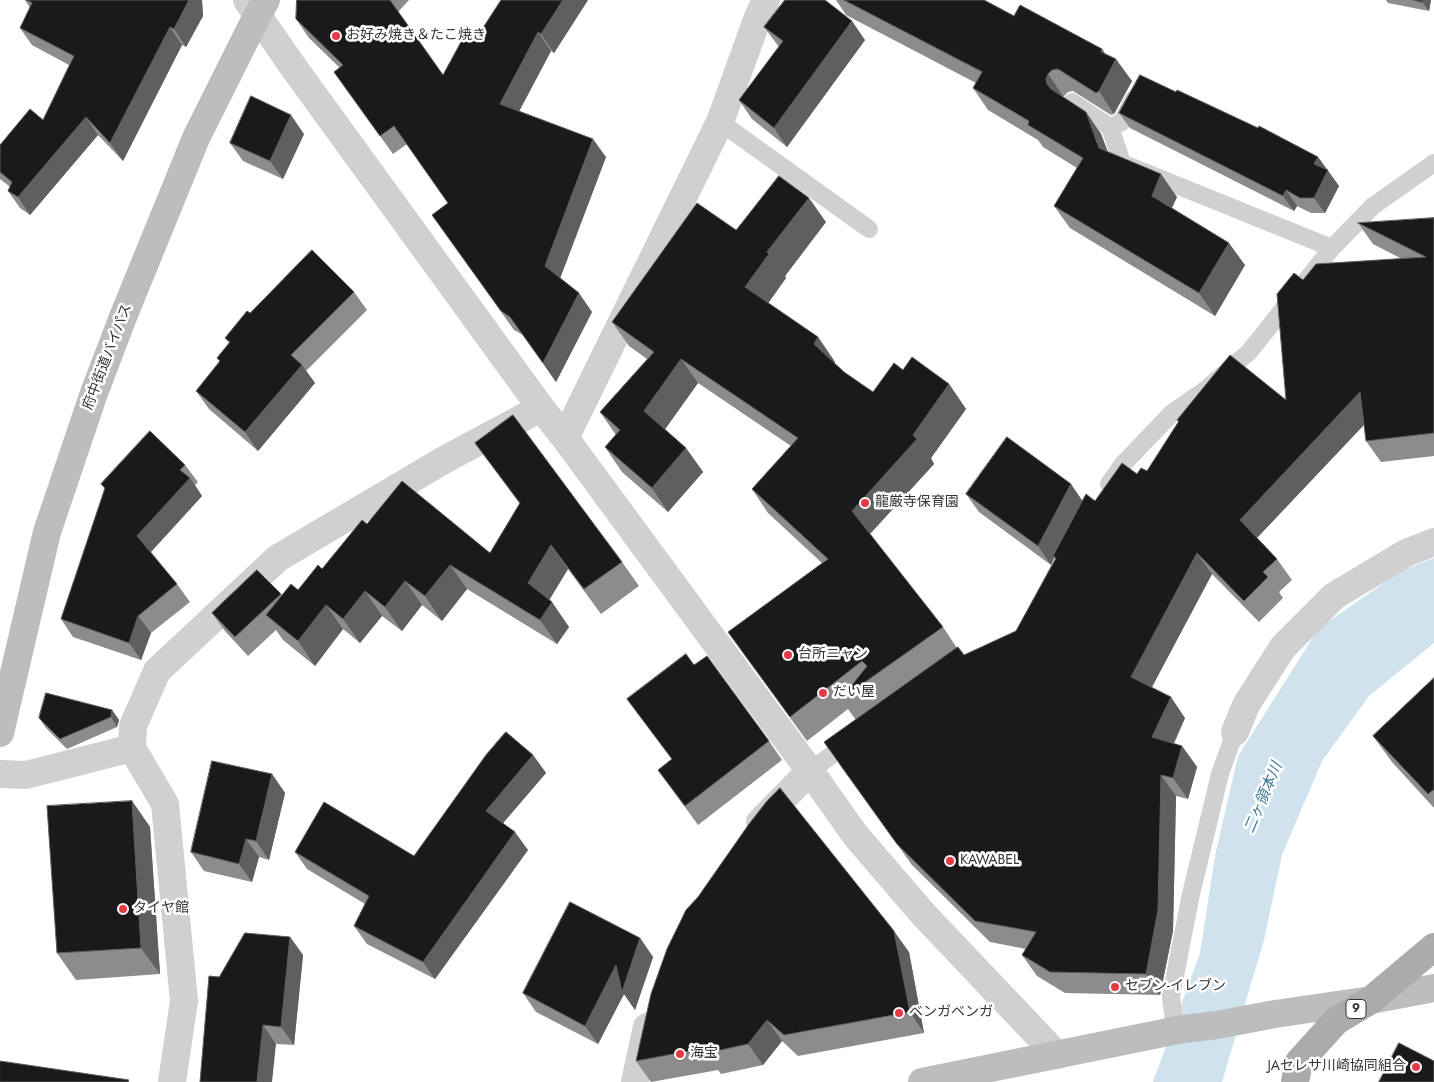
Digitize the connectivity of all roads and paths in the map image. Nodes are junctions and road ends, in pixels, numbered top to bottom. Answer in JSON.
{"nodes":[{"id":1,"x":766,"y":0,"type":"edge"},
{"id":2,"x":256,"y":5,"type":"edge"},
{"id":3,"x":1141,"y":87,"type":"edge"},
{"id":4,"x":1072,"y":102,"type":"edge"},
{"id":5,"x":720,"y":122,"type":"junction"},
{"id":6,"x":1110,"y":128,"type":"junction"},
{"id":7,"x":1434,"y":163,"type":"edge"},
{"id":8,"x":869,"y":229,"type":"dead end"},
{"id":9,"x":1332,"y":248,"type":"junction"},
{"id":10,"x":541,"y":408,"type":"junction"},
{"id":11,"x":565,"y":438,"type":"junction"},
{"id":12,"x":1097,"y":501,"type":"edge"},
{"id":13,"x":1434,"y":542,"type":"edge"},
{"id":14,"x":0,"y":732,"type":"edge"},
{"id":15,"x":1234,"y":732,"type":"joint"},
{"id":16,"x":862,"y":733,"type":"edge"},
{"id":17,"x":132,"y":748,"type":"junction"},
{"id":18,"x":810,"y":770,"type":"junction"},
{"id":19,"x":0,"y":774,"type":"edge"},
{"id":20,"x":743,"y":840,"type":"edge"},
{"id":21,"x":1434,"y":947,"type":"edge"},
{"id":22,"x":1434,"y":988,"type":"edge"},
{"id":23,"x":1372,"y":1000,"type":"junction"},
{"id":24,"x":654,"y":1002,"type":"edge"},
{"id":25,"x":1179,"y":1030,"type":"junction"},
{"id":26,"x":1057,"y":1055,"type":"junction"},
{"id":27,"x":172,"y":1082,"type":"edge"},
{"id":28,"x":635,"y":1082,"type":"edge"},
{"id":29,"x":922,"y":1082,"type":"edge"},
{"id":30,"x":1295,"y":1082,"type":"edge"}],
"edges":[{"from":1,"to":5,"type":"street"},
{"from":2,"to":10,"type":"street"},
{"from":2,"to":14,"type":"street","name":"府中街道バイパス"},
{"from":3,"to":6,"type":"lane"},
{"from":4,"to":6,"type":"lane"},
{"from":5,"to":8,"type":"lane"},
{"from":5,"to":11,"type":"street"},
{"from":6,"to":9,"type":"lane"},
{"from":7,"to":9,"type":"lane"},
{"from":9,"to":12,"type":"lane"},
{"from":10,"to":11,"type":"street"},
{"from":10,"to":17,"type":"street"},
{"from":11,"to":18,"type":"street"},
{"from":13,"to":15,"type":"street"},
{"from":15,"to":25,"type":"lane"},
{"from":16,"to":18,"type":"lane"},
{"from":17,"to":19,"type":"street"},
{"from":17,"to":27,"type":"street"},
{"from":18,"to":20,"type":"street"},
{"from":18,"to":26,"type":"street"},
{"from":21,"to":23,"type":"main road","number":"9"},
{"from":22,"to":23,"type":"street"},
{"from":23,"to":25,"type":"street"},
{"from":23,"to":30,"type":"main road","number":"9"},
{"from":24,"to":28,"type":"street"},
{"from":25,"to":26,"type":"street"},
{"from":26,"to":29,"type":"street"}]}
